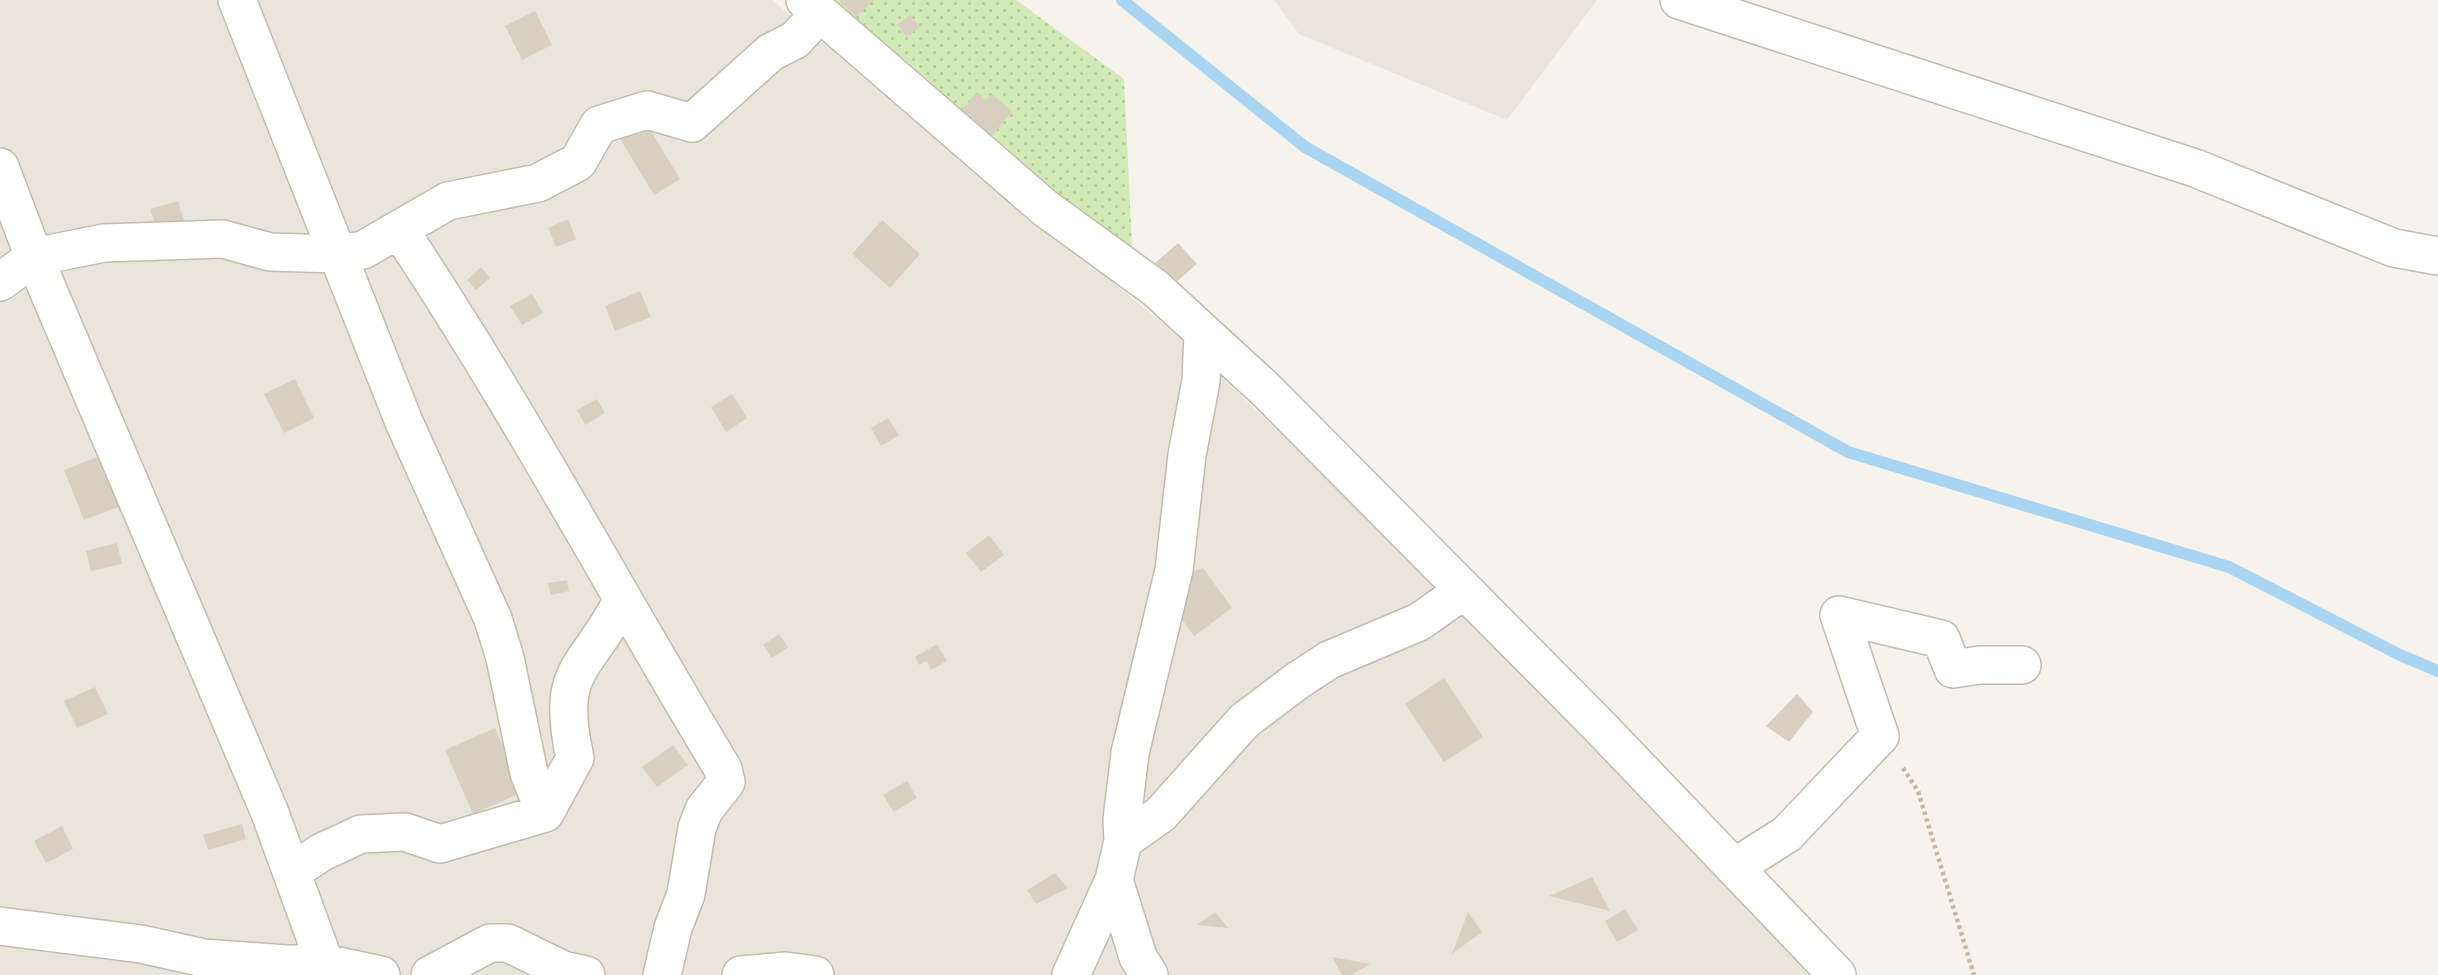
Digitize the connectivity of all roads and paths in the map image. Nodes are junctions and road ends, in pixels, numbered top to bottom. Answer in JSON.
{"nodes":[{"id":1,"x":237,"y":0,"type":"edge"},
{"id":2,"x":1679,"y":0,"type":"edge"},
{"id":3,"x":813,"y":7,"type":"edge"},
{"id":4,"x":0,"y":167,"type":"edge"},
{"id":5,"x":400,"y":230,"type":"junction"},
{"id":6,"x":337,"y":254,"type":"junction"},
{"id":7,"x":2438,"y":256,"type":"edge"},
{"id":8,"x":34,"y":257,"type":"junction"},
{"id":9,"x":0,"y":282,"type":"edge"},
{"id":10,"x":1203,"y":334,"type":"junction"},
{"id":11,"x":1463,"y":591,"type":"junction"},
{"id":12,"x":622,"y":601,"type":"junction"},
{"id":13,"x":2022,"y":665,"type":"dead end"},
{"id":14,"x":1880,"y":736,"type":"junction"},
{"id":15,"x":545,"y":813,"type":"junction"},
{"id":16,"x":1123,"y":841,"type":"junction"},
{"id":17,"x":1735,"y":867,"type":"junction"},
{"id":18,"x":293,"y":871,"type":"junction"},
{"id":19,"x":1114,"y":880,"type":"junction"},
{"id":20,"x":0,"y":926,"type":"edge"},
{"id":21,"x":327,"y":969,"type":"edge"},
{"id":22,"x":381,"y":975,"type":"edge"},
{"id":23,"x":430,"y":975,"type":"edge"},
{"id":24,"x":586,"y":975,"type":"edge"},
{"id":25,"x":662,"y":975,"type":"edge"},
{"id":26,"x":741,"y":975,"type":"edge"},
{"id":27,"x":815,"y":975,"type":"edge"},
{"id":28,"x":1071,"y":975,"type":"edge"},
{"id":29,"x":1149,"y":975,"type":"edge"},
{"id":30,"x":1837,"y":975,"type":"edge"},
{"id":31,"x":1974,"y":975,"type":"edge"}],
"edges":[{"from":1,"to":6,"type":"street"},
{"from":2,"to":7,"type":"street"},
{"from":3,"to":5,"type":"street"},
{"from":3,"to":10,"type":"street"},
{"from":4,"to":8,"type":"street"},
{"from":5,"to":6,"type":"street"},
{"from":5,"to":12,"type":"street"},
{"from":6,"to":8,"type":"street"},
{"from":6,"to":15,"type":"street"},
{"from":8,"to":9,"type":"street"},
{"from":8,"to":18,"type":"street"},
{"from":10,"to":11,"type":"street"},
{"from":10,"to":16,"type":"street"},
{"from":11,"to":16,"type":"street"},
{"from":11,"to":17,"type":"street"},
{"from":12,"to":15,"type":"street"},
{"from":12,"to":25,"type":"street"},
{"from":13,"to":14,"type":"street"},
{"from":14,"to":17,"type":"street"},
{"from":14,"to":31,"type":"path"},
{"from":15,"to":18,"type":"street"},
{"from":16,"to":19,"type":"street"},
{"from":17,"to":30,"type":"street"},
{"from":18,"to":21,"type":"street"},
{"from":19,"to":28,"type":"street"},
{"from":19,"to":29,"type":"street"},
{"from":20,"to":21,"type":"street"},
{"from":21,"to":22,"type":"street"},
{"from":23,"to":24,"type":"street"},
{"from":26,"to":27,"type":"street"}]}
